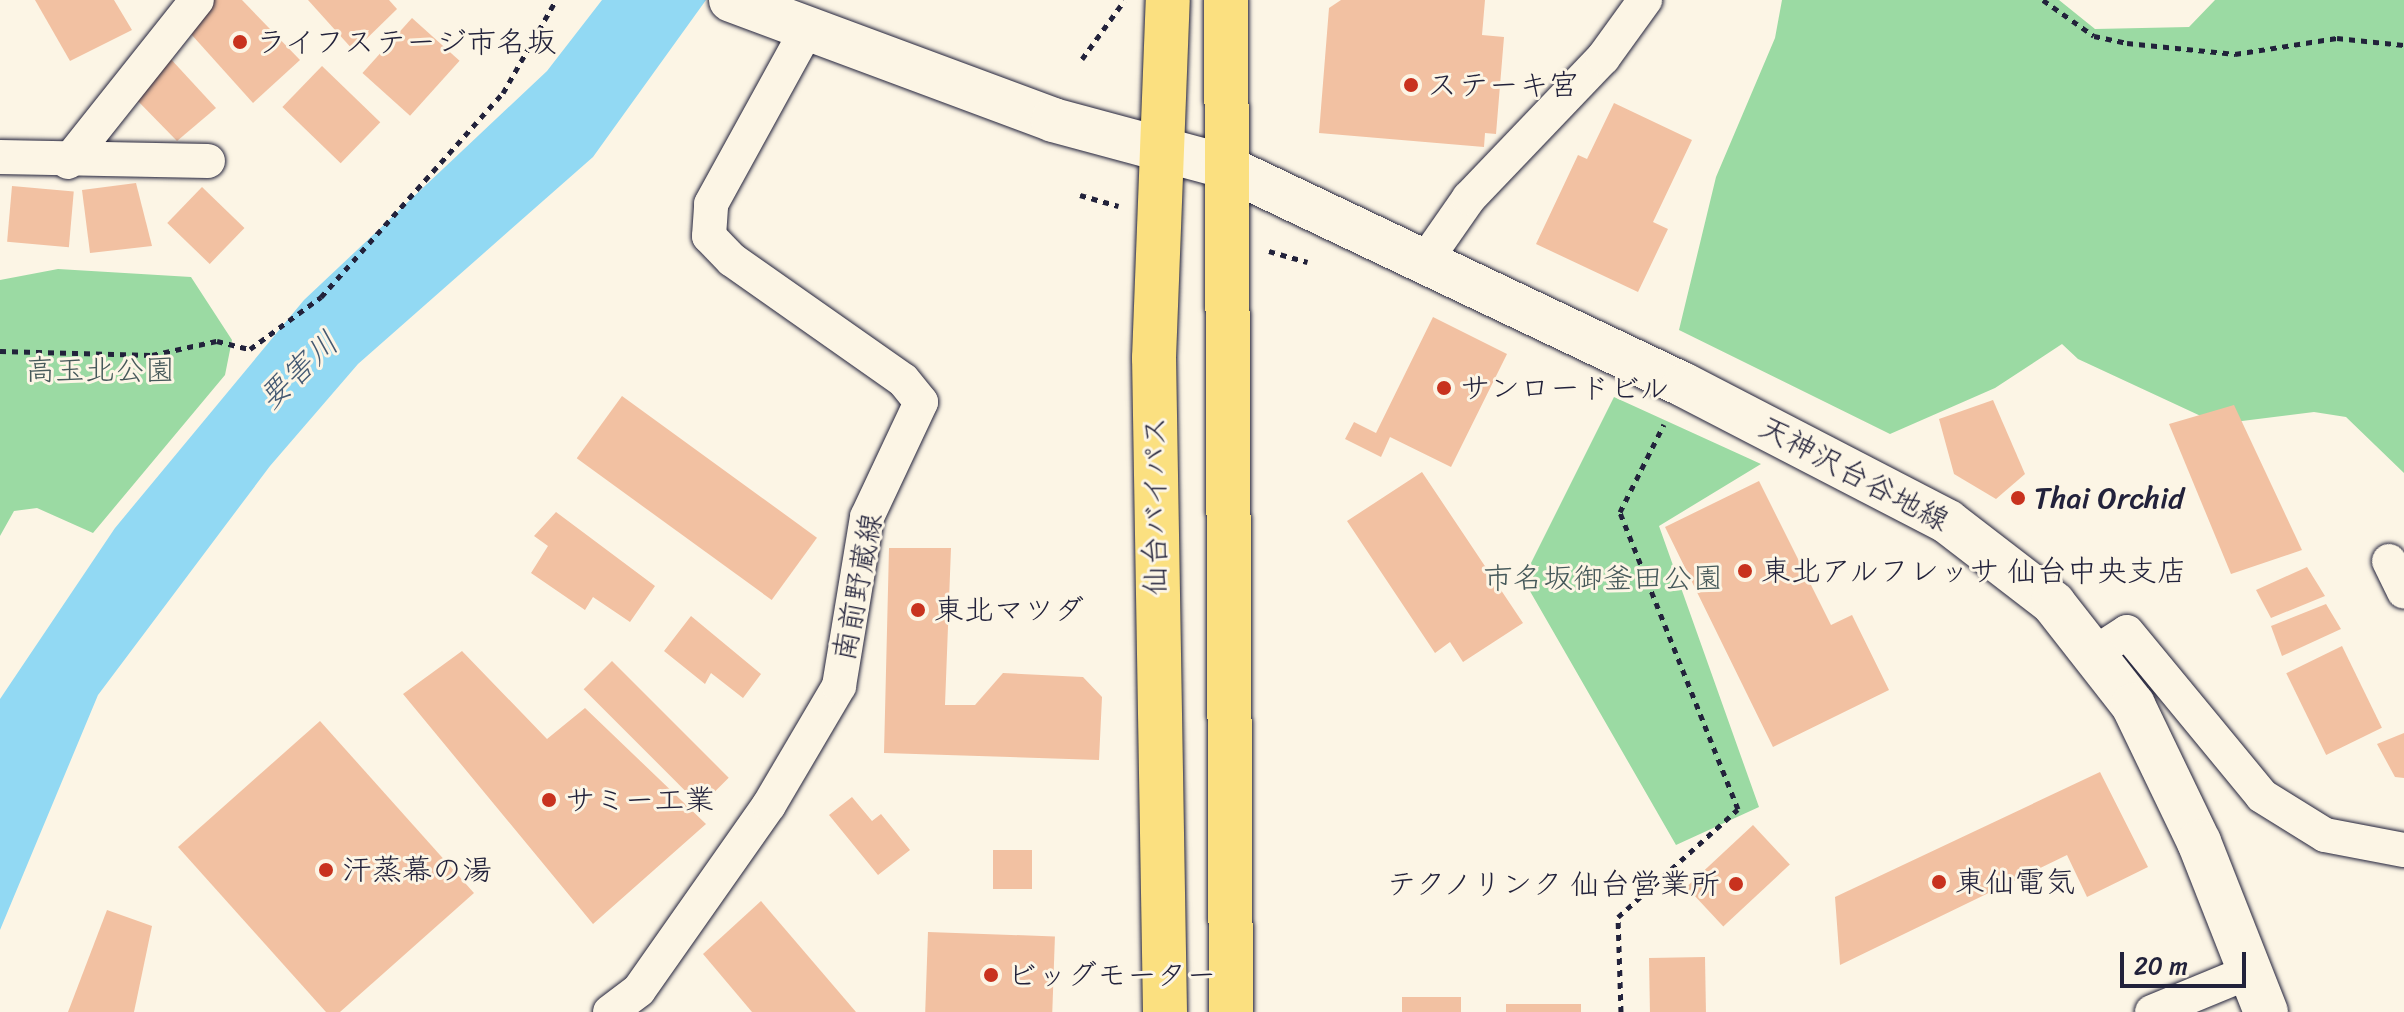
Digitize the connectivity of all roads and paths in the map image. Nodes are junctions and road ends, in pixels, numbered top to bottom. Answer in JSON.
{"nodes":[{"id":1,"x":197,"y":0,"type":"edge"},
{"id":2,"x":556,"y":0,"type":"edge"},
{"id":3,"x":731,"y":0,"type":"edge"},
{"id":4,"x":1124,"y":0,"type":"edge"},
{"id":5,"x":1168,"y":0,"type":"edge"},
{"id":6,"x":1226,"y":0,"type":"edge"},
{"id":7,"x":1645,"y":0,"type":"edge"},
{"id":8,"x":2043,"y":0,"type":"edge"},
{"id":9,"x":790,"y":26,"type":"junction"},
{"id":10,"x":2404,"y":45,"type":"edge"},
{"id":11,"x":1082,"y":59,"type":"dead end"},
{"id":12,"x":1161,"y":150,"type":"junction"},
{"id":13,"x":0,"y":157,"type":"edge"},
{"id":14,"x":208,"y":161,"type":"dead end"},
{"id":15,"x":68,"y":162,"type":"junction"},
{"id":16,"x":1223,"y":166,"type":"junction"},
{"id":17,"x":1425,"y":261,"type":"junction"},
{"id":18,"x":0,"y":351,"type":"edge"},
{"id":19,"x":1669,"y":414,"type":"dead end"},
{"id":20,"x":2389,"y":561,"type":"dead end"},
{"id":21,"x":2404,"y":592,"type":"edge"},
{"id":22,"x":2093,"y":654,"type":"junction"},
{"id":23,"x":2404,"y":850,"type":"edge"},
{"id":24,"x":2249,"y":972,"type":"junction"},
{"id":25,"x":610,"y":1012,"type":"edge"},
{"id":26,"x":1165,"y":1012,"type":"edge"},
{"id":27,"x":1231,"y":1012,"type":"edge"},
{"id":28,"x":1621,"y":1012,"type":"edge"},
{"id":29,"x":2152,"y":1012,"type":"edge"},
{"id":30,"x":2266,"y":1012,"type":"edge"}],
"edges":[{"from":1,"to":15,"type":"street"},
{"from":2,"to":18,"type":"path"},
{"from":3,"to":9,"type":"street","name":"天神沢台谷地線"},
{"from":4,"to":11,"type":"path"},
{"from":5,"to":12,"type":"highway","name":"仙台バイパス"},
{"from":6,"to":16,"type":"highway"},
{"from":7,"to":17,"type":"street"},
{"from":8,"to":10,"type":"path"},
{"from":9,"to":12,"type":"street","name":"天神沢台谷地線"},
{"from":9,"to":25,"type":"street","name":"南前野蔵線"},
{"from":12,"to":16,"type":"street","name":"天神沢台谷地線"},
{"from":12,"to":26,"type":"highway","name":"仙台バイパス"},
{"from":13,"to":15,"type":"street"},
{"from":14,"to":15,"type":"street"},
{"from":16,"to":17,"type":"street","name":"天神沢台谷地線"},
{"from":16,"to":27,"type":"highway"},
{"from":17,"to":22,"type":"street","name":"天神沢台谷地線"},
{"from":19,"to":28,"type":"path"},
{"from":20,"to":21,"type":"street"},
{"from":22,"to":23,"type":"street"},
{"from":22,"to":24,"type":"street","name":"天神沢台谷地線"},
{"from":24,"to":29,"type":"street"},
{"from":24,"to":30,"type":"street","name":"天神沢台谷地線"}]}
